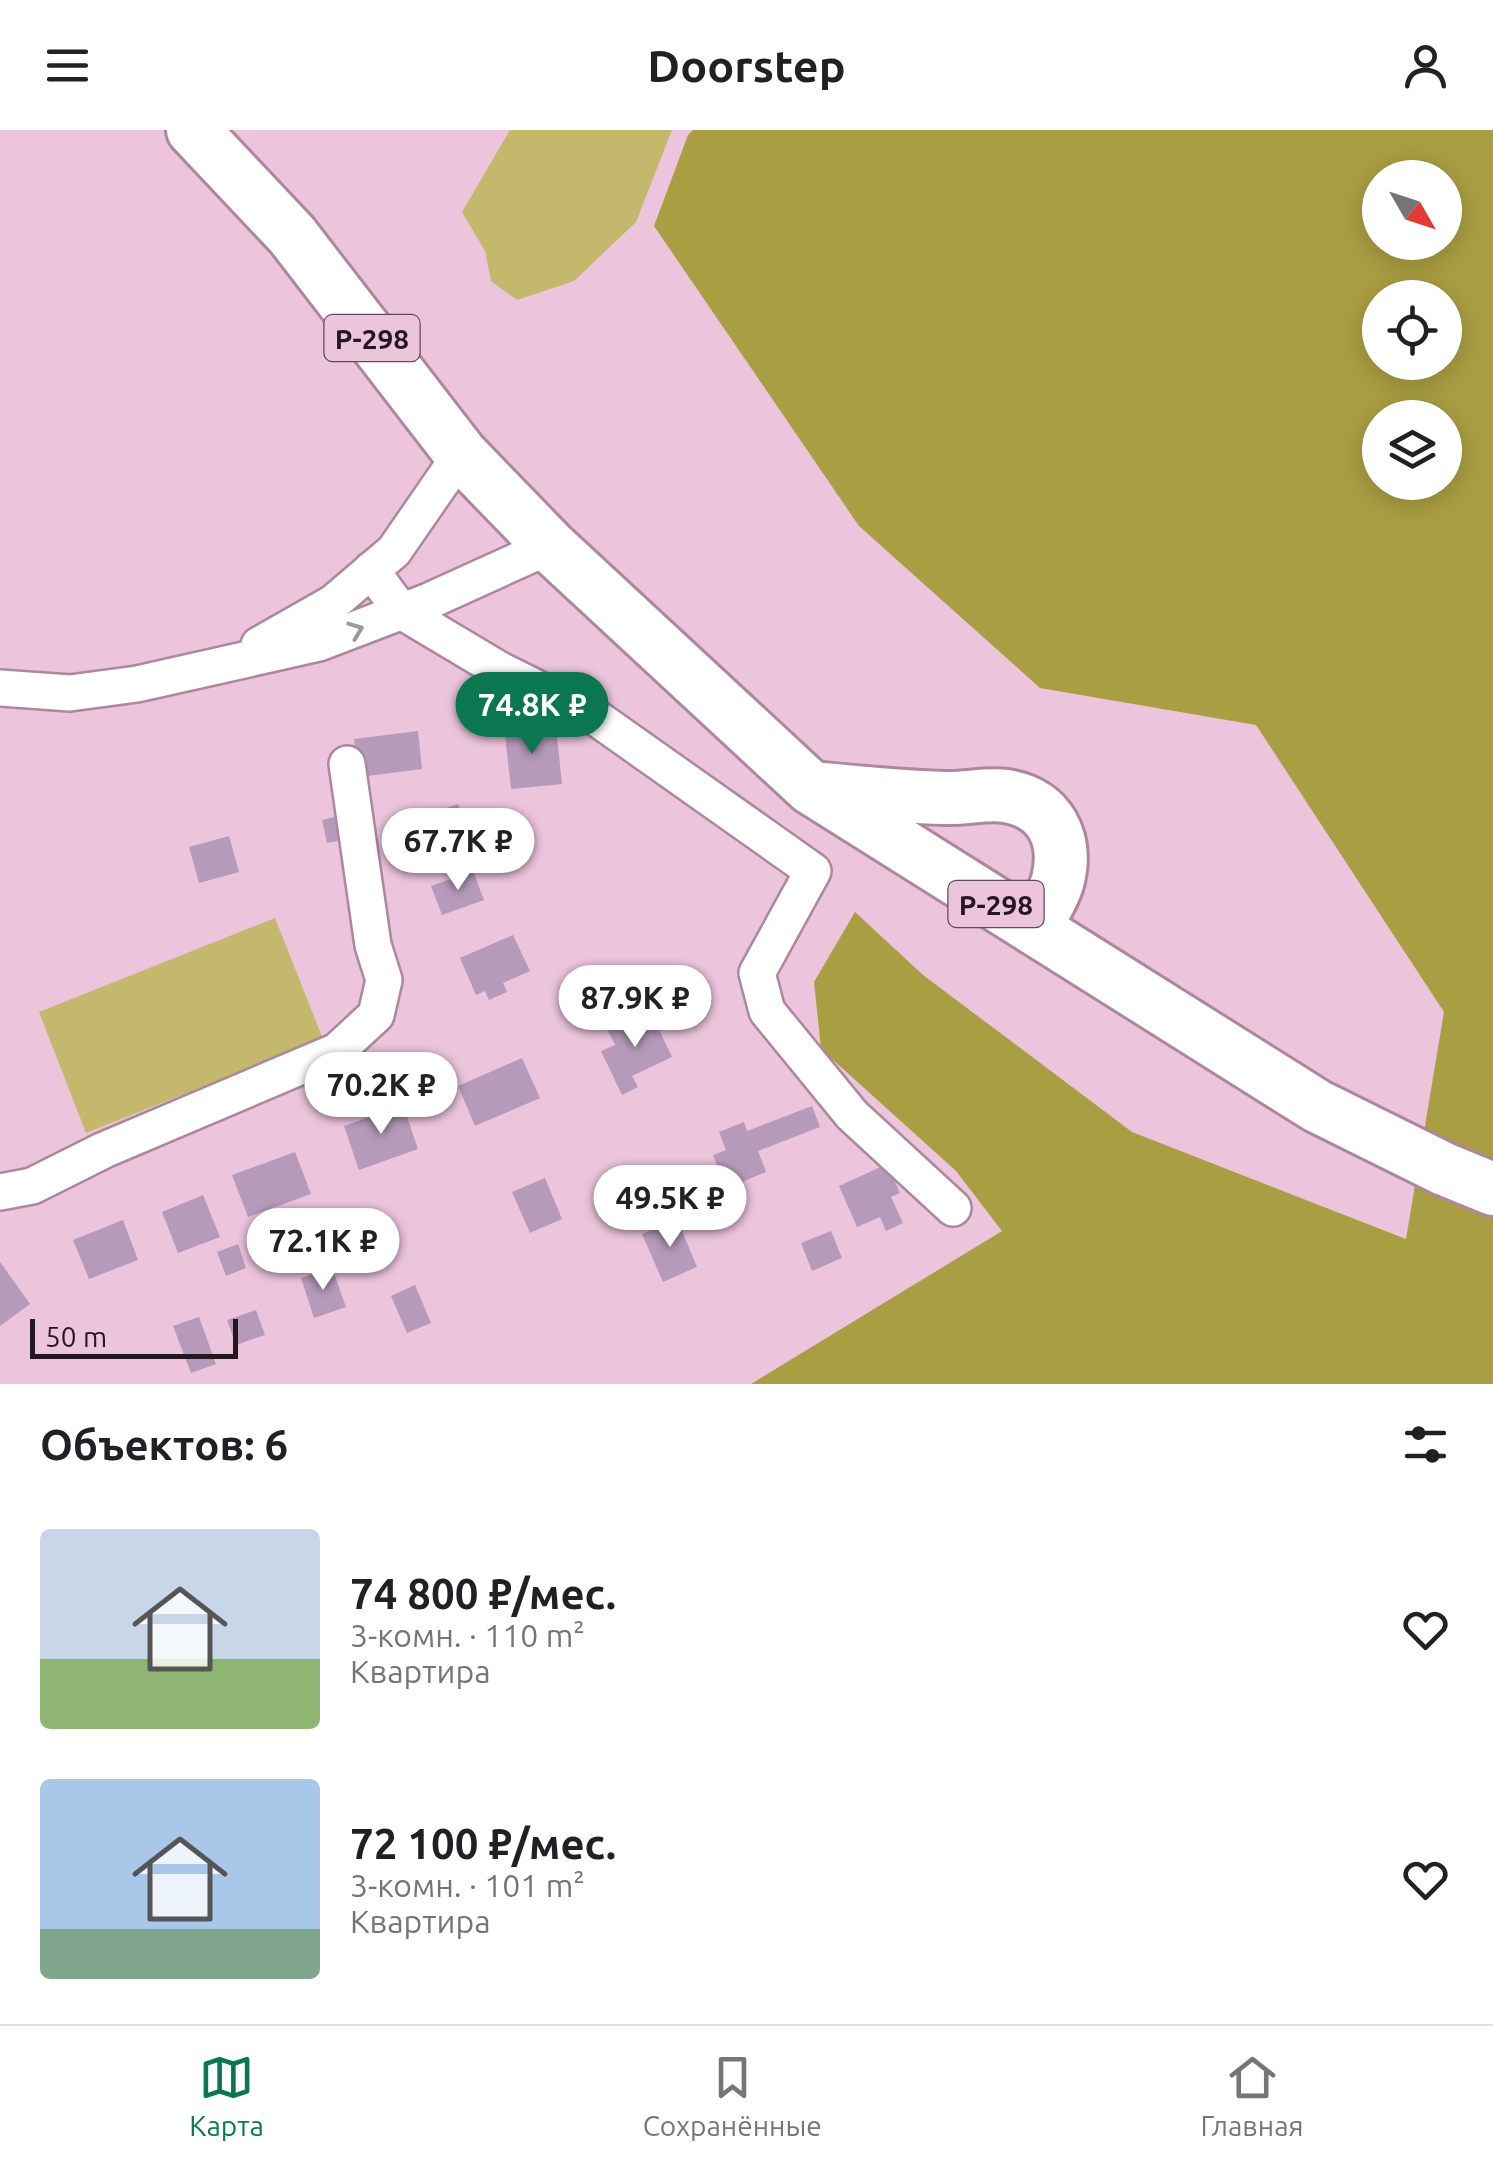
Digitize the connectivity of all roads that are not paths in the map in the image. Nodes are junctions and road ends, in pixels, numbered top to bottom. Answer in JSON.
{"nodes":[{"id":1,"x":193,"y":130,"type":"edge"},
{"id":2,"x":462,"y":454,"type":"junction"},
{"id":3,"x":550,"y":546,"type":"junction"},
{"id":4,"x":371,"y":570,"type":"junction"},
{"id":5,"x":402,"y":610,"type":"junction"},
{"id":6,"x":228,"y":663,"type":"junction"},
{"id":7,"x":1,"y":688,"type":"edge"},
{"id":8,"x":347,"y":764,"type":"dead end"},
{"id":9,"x":811,"y":788,"type":"junction"},
{"id":10,"x":1034,"y":928,"type":"junction"},
{"id":11,"x":1493,"y":1188,"type":"edge"},
{"id":12,"x":0,"y":1192,"type":"edge"},
{"id":13,"x":953,"y":1208,"type":"dead end"}],
"edges":[{"from":1,"to":2,"type":"highway","number":"Р-298"},
{"from":2,"to":3,"type":"highway","number":"Р-298"},
{"from":2,"to":4,"type":"street"},
{"from":3,"to":5,"type":"street"},
{"from":3,"to":9,"type":"highway","number":"Р-298"},
{"from":4,"to":5,"type":"street"},
{"from":4,"to":6,"type":"street"},
{"from":6,"to":5,"type":"street","one_way":true},
{"from":5,"to":13,"type":"street"},
{"from":6,"to":7,"type":"street"},
{"from":8,"to":12,"type":"street"},
{"from":9,"to":10,"type":"highway","number":"Р-298"},
{"from":9,"to":10,"type":"highway"},
{"from":10,"to":11,"type":"highway","number":"Р-298"}]}
